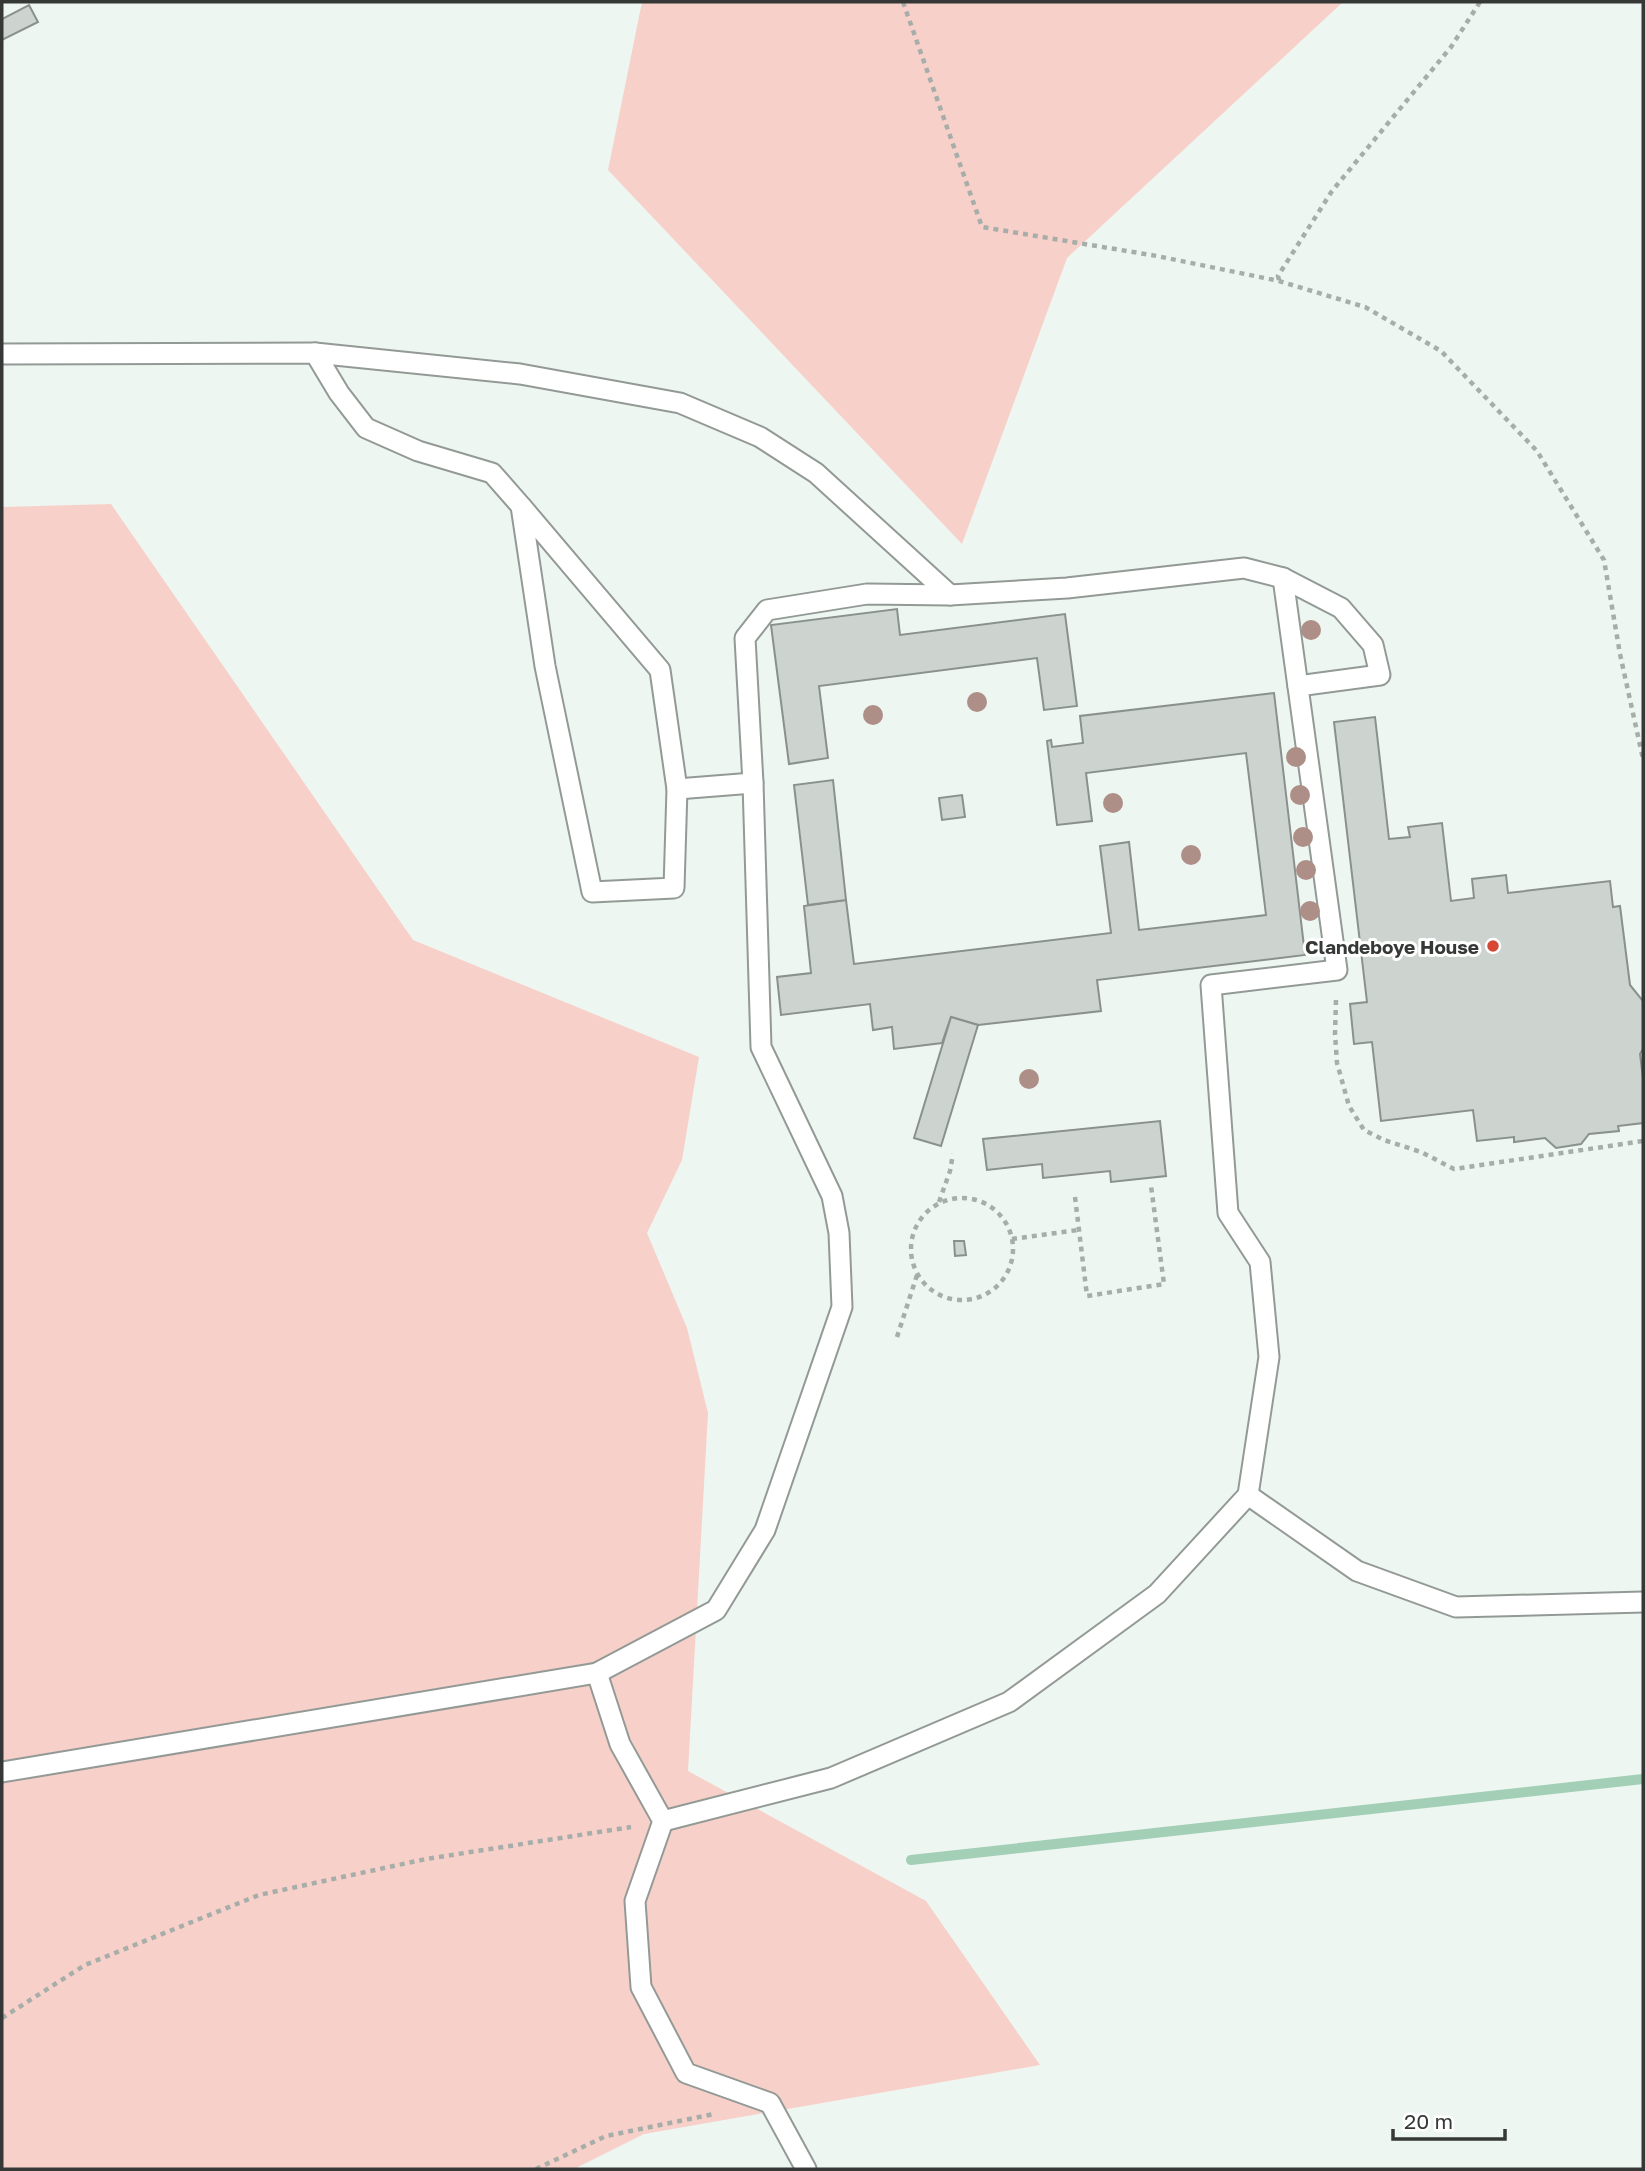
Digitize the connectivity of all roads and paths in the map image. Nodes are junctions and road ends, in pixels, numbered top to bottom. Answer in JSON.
{"nodes":[{"id":1,"x":903,"y":2,"type":"edge"},
{"id":2,"x":1480,"y":2,"type":"edge"},
{"id":3,"x":1279,"y":281,"type":"junction"},
{"id":4,"x":315,"y":353,"type":"junction"},
{"id":5,"x":2,"y":354,"type":"edge"},
{"id":6,"x":521,"y":506,"type":"junction"},
{"id":7,"x":1283,"y":578,"type":"junction"},
{"id":8,"x":950,"y":595,"type":"junction"},
{"id":9,"x":1298,"y":686,"type":"junction"},
{"id":10,"x":1643,"y":759,"type":"edge"},
{"id":11,"x":753,"y":783,"type":"junction"},
{"id":12,"x":677,"y":789,"type":"junction"},
{"id":13,"x":1337,"y":970,"type":"junction"},
{"id":14,"x":1643,"y":1141,"type":"edge"},
{"id":15,"x":953,"y":1154,"type":"dead end"},
{"id":16,"x":1151,"y":1186,"type":"dead end"},
{"id":17,"x":1075,"y":1197,"type":"dead end"},
{"id":18,"x":939,"y":1203,"type":"junction"},
{"id":19,"x":1078,"y":1230,"type":"junction"},
{"id":20,"x":1012,"y":1240,"type":"junction"},
{"id":21,"x":917,"y":1274,"type":"junction"},
{"id":22,"x":897,"y":1337,"type":"dead end"},
{"id":23,"x":1248,"y":1495,"type":"junction"},
{"id":24,"x":1643,"y":1602,"type":"edge"},
{"id":25,"x":597,"y":1673,"type":"junction"},
{"id":26,"x":2,"y":1772,"type":"edge"},
{"id":27,"x":663,"y":1821,"type":"junction"},
{"id":28,"x":2,"y":2018,"type":"edge"},
{"id":29,"x":715,"y":2114,"type":"dead end"},
{"id":30,"x":536,"y":2169,"type":"edge"},
{"id":31,"x":806,"y":2169,"type":"edge"}],
"edges":[{"from":1,"to":3,"type":"path"},
{"from":2,"to":3,"type":"path"},
{"from":3,"to":10,"type":"path"},
{"from":4,"to":5,"type":"lane"},
{"from":4,"to":6,"type":"lane"},
{"from":4,"to":8,"type":"lane"},
{"from":6,"to":12,"type":"lane"},
{"from":6,"to":12,"type":"lane"},
{"from":7,"to":8,"type":"lane"},
{"from":7,"to":9,"type":"lane"},
{"from":7,"to":9,"type":"lane"},
{"from":8,"to":11,"type":"lane"},
{"from":9,"to":13,"type":"lane"},
{"from":11,"to":12,"type":"lane"},
{"from":11,"to":25,"type":"lane"},
{"from":13,"to":14,"type":"path"},
{"from":13,"to":23,"type":"lane"},
{"from":15,"to":18,"type":"path"},
{"from":16,"to":19,"type":"path"},
{"from":17,"to":19,"type":"path"},
{"from":18,"to":20,"type":"path"},
{"from":18,"to":21,"type":"path"},
{"from":19,"to":20,"type":"path"},
{"from":20,"to":21,"type":"path"},
{"from":21,"to":22,"type":"path"},
{"from":23,"to":24,"type":"lane"},
{"from":23,"to":27,"type":"lane"},
{"from":25,"to":26,"type":"lane"},
{"from":25,"to":27,"type":"lane"},
{"from":27,"to":28,"type":"path"},
{"from":27,"to":31,"type":"lane"},
{"from":29,"to":30,"type":"path"}]}
